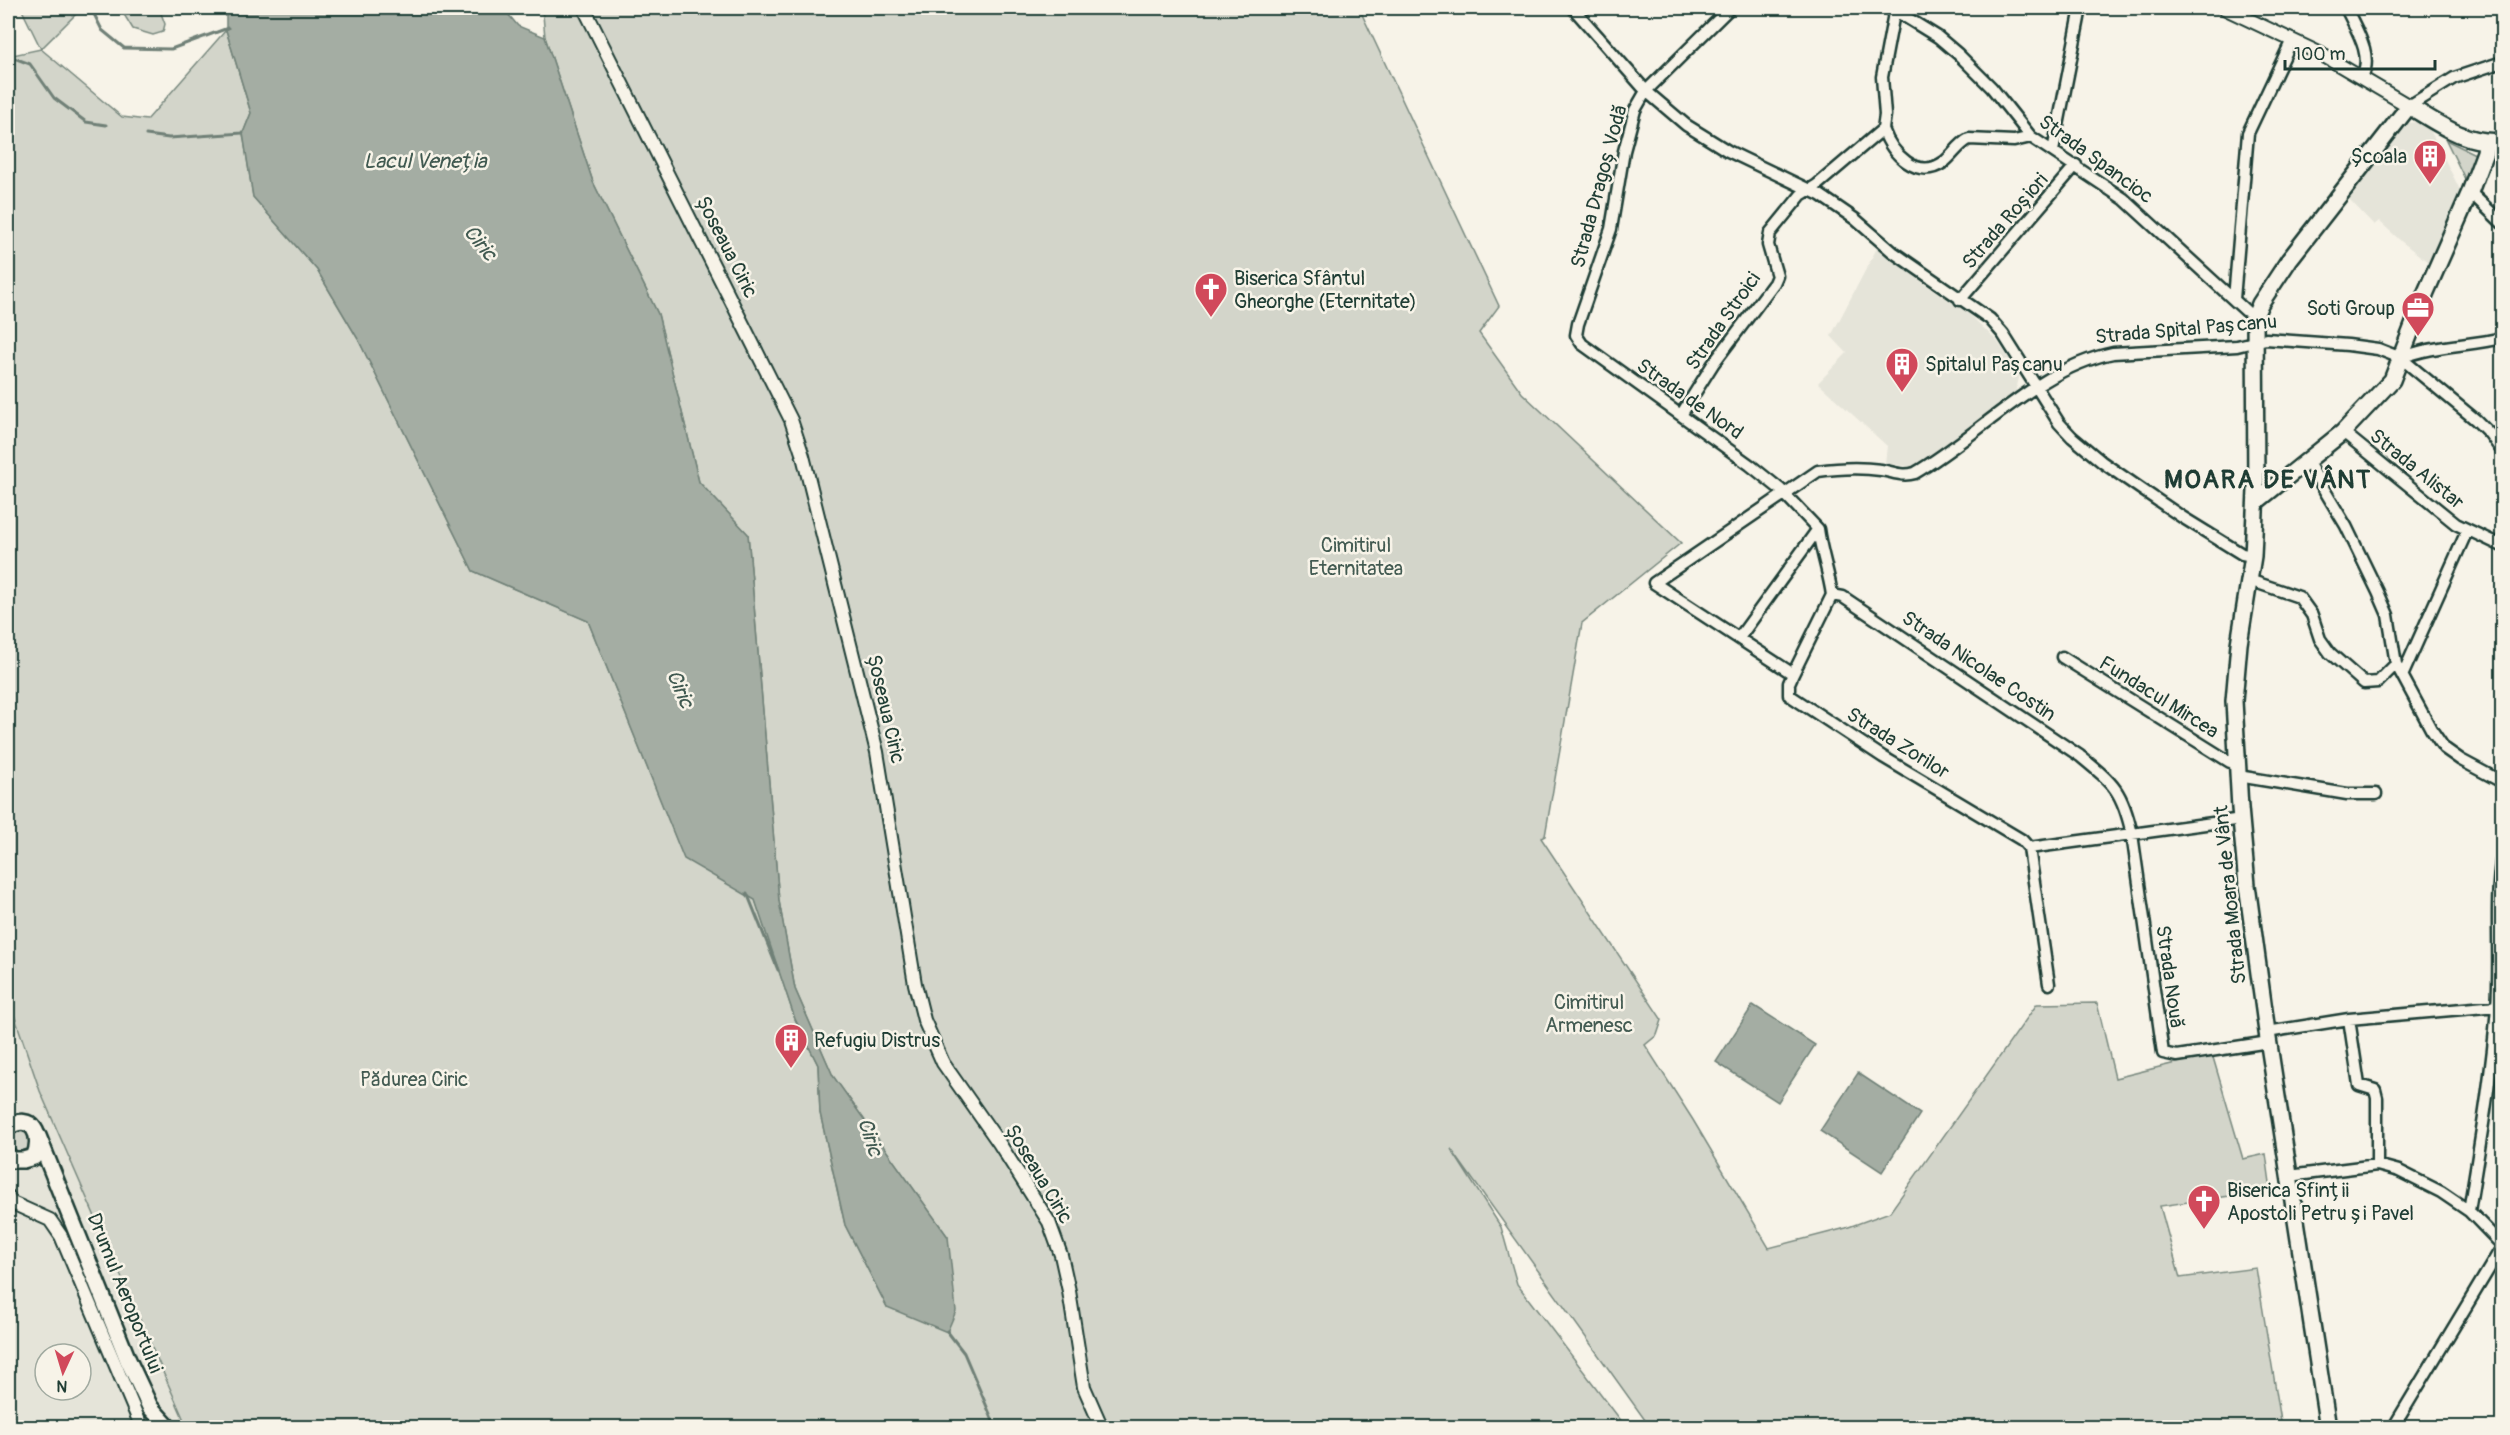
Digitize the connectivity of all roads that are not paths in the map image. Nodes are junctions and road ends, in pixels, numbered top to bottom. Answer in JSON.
{"nodes":[{"id":1,"x":584,"y":8,"type":"edge"},
{"id":2,"x":1573,"y":8,"type":"edge"},
{"id":3,"x":1730,"y":8,"type":"edge"},
{"id":4,"x":1894,"y":8,"type":"edge"},
{"id":5,"x":2081,"y":8,"type":"edge"},
{"id":6,"x":2224,"y":8,"type":"edge"},
{"id":7,"x":2346,"y":8,"type":"edge"},
{"id":8,"x":2292,"y":40,"type":"junction"},
{"id":9,"x":2502,"y":62,"type":"edge"},
{"id":10,"x":2362,"y":77,"type":"junction"},
{"id":11,"x":1646,"y":91,"type":"junction"},
{"id":12,"x":2409,"y":106,"type":"junction"},
{"id":13,"x":1883,"y":129,"type":"junction"},
{"id":14,"x":2031,"y":137,"type":"junction"},
{"id":15,"x":2502,"y":141,"type":"edge"},
{"id":16,"x":2486,"y":143,"type":"junction"},
{"id":17,"x":2053,"y":151,"type":"junction"},
{"id":18,"x":2076,"y":165,"type":"junction"},
{"id":19,"x":1809,"y":190,"type":"junction"},
{"id":20,"x":2470,"y":192,"type":"junction"},
{"id":21,"x":2502,"y":223,"type":"edge"},
{"id":22,"x":2234,"y":299,"type":"junction"},
{"id":23,"x":1960,"y":300,"type":"junction"},
{"id":24,"x":2255,"y":316,"type":"junction"},
{"id":25,"x":1576,"y":335,"type":"joint"},
{"id":26,"x":2502,"y":338,"type":"edge"},
{"id":27,"x":2254,"y":349,"type":"junction"},
{"id":28,"x":2401,"y":358,"type":"junction"},
{"id":29,"x":2036,"y":388,"type":"junction"},
{"id":30,"x":1681,"y":415,"type":"junction"},
{"id":31,"x":2343,"y":432,"type":"junction"},
{"id":32,"x":2502,"y":451,"type":"edge"},
{"id":33,"x":2307,"y":461,"type":"junction"},
{"id":34,"x":1784,"y":494,"type":"junction"},
{"id":35,"x":2256,"y":502,"type":"junction"},
{"id":36,"x":1818,"y":529,"type":"junction"},
{"id":37,"x":2467,"y":531,"type":"junction"},
{"id":38,"x":2502,"y":546,"type":"edge"},
{"id":39,"x":2253,"y":556,"type":"junction"},
{"id":40,"x":2248,"y":580,"type":"junction"},
{"id":41,"x":1832,"y":595,"type":"junction"},
{"id":42,"x":1739,"y":638,"type":"junction"},
{"id":43,"x":2062,"y":657,"type":"dead end"},
{"id":44,"x":2396,"y":664,"type":"junction"},
{"id":45,"x":1793,"y":674,"type":"junction"},
{"id":46,"x":2403,"y":674,"type":"junction"},
{"id":47,"x":2238,"y":770,"type":"junction"},
{"id":48,"x":2502,"y":782,"type":"edge"},
{"id":49,"x":2376,"y":794,"type":"dead end"},
{"id":50,"x":2242,"y":819,"type":"junction"},
{"id":51,"x":2132,"y":834,"type":"junction"},
{"id":52,"x":2029,"y":848,"type":"junction"},
{"id":53,"x":2502,"y":855,"type":"edge"},
{"id":54,"x":2049,"y":984,"type":"dead end"},
{"id":55,"x":2497,"y":1006,"type":"junction"},
{"id":56,"x":2349,"y":1019,"type":"junction"},
{"id":57,"x":2268,"y":1037,"type":"junction"},
{"id":58,"x":8,"y":1127,"type":"edge"},
{"id":59,"x":38,"y":1136,"type":"junction"},
{"id":60,"x":13,"y":1161,"type":"edge"},
{"id":61,"x":2377,"y":1164,"type":"junction"},
{"id":62,"x":52,"y":1170,"type":"junction"},
{"id":63,"x":2289,"y":1176,"type":"junction"},
{"id":64,"x":8,"y":1196,"type":"edge"},
{"id":65,"x":2469,"y":1211,"type":"junction"},
{"id":66,"x":2502,"y":1246,"type":"edge"},
{"id":67,"x":142,"y":1428,"type":"edge"},
{"id":68,"x":169,"y":1428,"type":"edge"},
{"id":69,"x":1102,"y":1428,"type":"edge"},
{"id":70,"x":2328,"y":1428,"type":"edge"},
{"id":71,"x":2393,"y":1428,"type":"edge"}],
"edges":[{"from":1,"to":69,"type":"street","name":"Șoseaua Ciric"},
{"from":2,"to":11,"type":"street"},
{"from":3,"to":11,"type":"street","name":"Strada Dragoș Vodă"},
{"from":4,"to":13,"type":"street"},
{"from":4,"to":14,"type":"street","name":"Strada Spancioc"},
{"from":5,"to":17,"type":"street"},
{"from":6,"to":8,"type":"street"},
{"from":7,"to":10,"type":"street"},
{"from":8,"to":10,"type":"street"},
{"from":8,"to":22,"type":"street"},
{"from":9,"to":12,"type":"street"},
{"from":10,"to":12,"type":"street"},
{"from":11,"to":19,"type":"street"},
{"from":11,"to":25,"type":"street","name":"Strada Dragoș Vodă"},
{"from":12,"to":16,"type":"main road"},
{"from":12,"to":24,"type":"main road"},
{"from":13,"to":14,"type":"street"},
{"from":13,"to":19,"type":"street","name":"Strada Stroici"},
{"from":14,"to":17,"type":"street","name":"Strada Spancioc"},
{"from":15,"to":16,"type":"main road"},
{"from":16,"to":20,"type":"main road"},
{"from":17,"to":18,"type":"street","name":"Strada Spancioc"},
{"from":18,"to":22,"type":"street","name":"Strada Spancioc"},
{"from":18,"to":23,"type":"street","name":"Strada Roșiori"},
{"from":19,"to":23,"type":"street"},
{"from":19,"to":30,"type":"street","name":"Strada Stroici"},
{"from":20,"to":21,"type":"street"},
{"from":20,"to":28,"type":"main road"},
{"from":22,"to":24,"type":"street","name":"Strada Spancioc"},
{"from":23,"to":29,"type":"street"},
{"from":24,"to":27,"type":"main road","name":"Strada Moara de Vânt"},
{"from":25,"to":30,"type":"street","name":"Strada de Nord"},
{"from":26,"to":28,"type":"street"},
{"from":27,"to":28,"type":"street","name":"Strada Spital Pașcanu"},
{"from":27,"to":29,"type":"street","name":"Strada Spital Pașcanu"},
{"from":27,"to":35,"type":"main road","name":"Strada Moara de Vânt"},
{"from":28,"to":31,"type":"main road"},
{"from":28,"to":32,"type":"street"},
{"from":29,"to":34,"type":"street","name":"Strada Spital Pașcanu"},
{"from":29,"to":39,"type":"street"},
{"from":30,"to":34,"type":"street","name":"Strada de Nord"},
{"from":31,"to":33,"type":"main road"},
{"from":31,"to":37,"type":"street","name":"Strada Alistar"},
{"from":33,"to":35,"type":"main road"},
{"from":33,"to":44,"type":"street"},
{"from":34,"to":36,"type":"street"},
{"from":34,"to":42,"type":"street","name":"Strada Spital Pașcanu"},
{"from":35,"to":39,"type":"main road","name":"Strada Moara de Vânt"},
{"from":36,"to":41,"type":"street"},
{"from":36,"to":42,"type":"street"},
{"from":37,"to":38,"type":"street","name":"Strada Alistar"},
{"from":37,"to":46,"type":"street"},
{"from":39,"to":40,"type":"main road","name":"Strada Moara de Vânt"},
{"from":40,"to":44,"type":"street"},
{"from":40,"to":47,"type":"main road","name":"Strada Moara de Vânt"},
{"from":41,"to":45,"type":"street"},
{"from":41,"to":51,"type":"street","name":"Strada Nicolae Costin"},
{"from":42,"to":45,"type":"street"},
{"from":43,"to":47,"type":"street","name":"Fundacul Mircea"},
{"from":44,"to":46,"type":"street"},
{"from":45,"to":52,"type":"street","name":"Strada Zorilor"},
{"from":46,"to":48,"type":"street"},
{"from":47,"to":49,"type":"street","name":"Fundacul Mircea"},
{"from":47,"to":50,"type":"main road","name":"Strada Moara de Vânt"},
{"from":50,"to":51,"type":"street"},
{"from":50,"to":57,"type":"main road","name":"Strada Moara de Vânt"},
{"from":51,"to":52,"type":"street"},
{"from":51,"to":57,"type":"street","name":"Strada Nouă"},
{"from":52,"to":54,"type":"street"},
{"from":53,"to":55,"type":"street"},
{"from":55,"to":56,"type":"street"},
{"from":55,"to":65,"type":"street"},
{"from":56,"to":57,"type":"street"},
{"from":56,"to":61,"type":"street"},
{"from":57,"to":63,"type":"main road","name":"Strada Moara de Vânt"},
{"from":58,"to":59,"type":"main road"},
{"from":59,"to":60,"type":"main road"},
{"from":59,"to":62,"type":"main road","name":"Drumul Aeroportului"},
{"from":60,"to":62,"type":"main road"},
{"from":61,"to":63,"type":"street"},
{"from":61,"to":65,"type":"street"},
{"from":62,"to":68,"type":"main road","name":"Drumul Aeroportului"},
{"from":63,"to":70,"type":"main road","name":"Strada Moara de Vânt"},
{"from":64,"to":67,"type":"street"},
{"from":65,"to":66,"type":"street"},
{"from":66,"to":71,"type":"street"}]}
